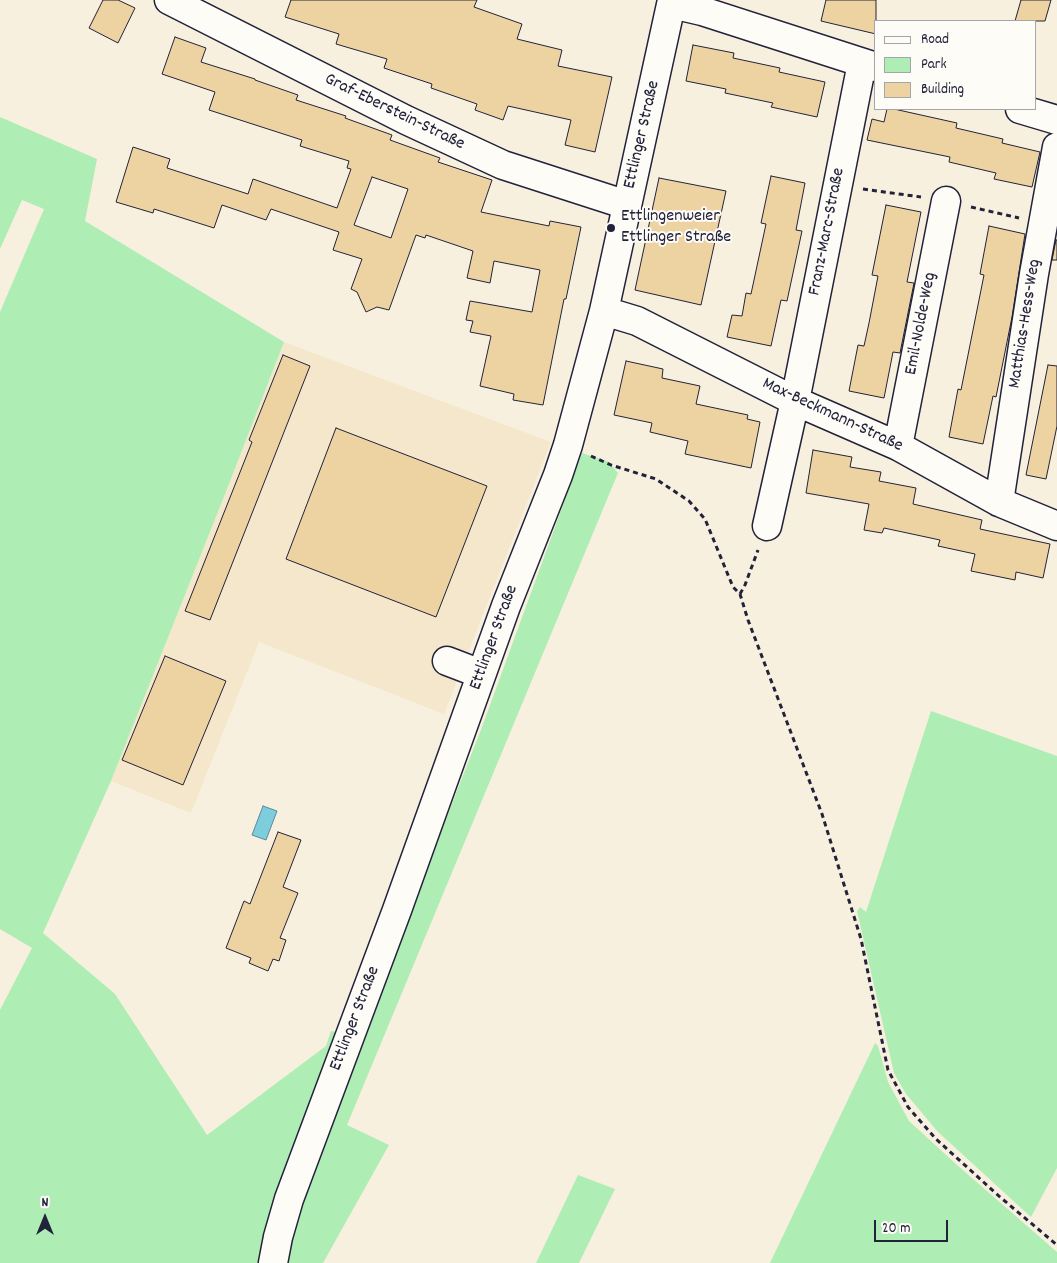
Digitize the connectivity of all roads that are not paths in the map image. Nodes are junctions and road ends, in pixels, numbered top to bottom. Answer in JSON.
{"nodes":[{"id":1,"x":169,"y":0,"type":"edge"},
{"id":2,"x":672,"y":2,"type":"edge"},
{"id":3,"x":869,"y":65,"type":"edge"},
{"id":4,"x":1023,"y":110,"type":"edge"},
{"id":5,"x":1057,"y":120,"type":"edge"},
{"id":6,"x":1057,"y":147,"type":"edge"},
{"id":7,"x":946,"y":201,"type":"dead end"},
{"id":8,"x":627,"y":205,"type":"junction"},
{"id":9,"x":604,"y":311,"type":"junction"},
{"id":10,"x":795,"y":401,"type":"junction"},
{"id":11,"x":898,"y":446,"type":"junction"},
{"id":12,"x":1000,"y":502,"type":"junction"},
{"id":13,"x":767,"y":526,"type":"road end"},
{"id":14,"x":1057,"y":526,"type":"edge"},
{"id":15,"x":447,"y":661,"type":"dead end"},
{"id":16,"x":482,"y":674,"type":"junction"},
{"id":17,"x":273,"y":1263,"type":"edge"}],
"edges":[{"from":1,"to":8,"type":"street","name":"Graf-Eberstein-Straße"},
{"from":2,"to":3,"type":"street"},
{"from":2,"to":8,"type":"street","name":"Ettlinger Straße"},
{"from":3,"to":10,"type":"street","name":"Franz-Marc-Straße"},
{"from":4,"to":5,"type":"street"},
{"from":6,"to":12,"type":"street","name":"Matthias-Hess-Weg"},
{"from":7,"to":11,"type":"street","name":"Emil-Nolde-Weg"},
{"from":8,"to":9,"type":"street","name":"Ettlinger Straße"},
{"from":9,"to":10,"type":"street","name":"Max-Beckmann-Straße"},
{"from":9,"to":16,"type":"street","name":"Ettlinger Straße"},
{"from":10,"to":11,"type":"street","name":"Max-Beckmann-Straße"},
{"from":10,"to":13,"type":"street","name":"Franz-Marc-Straße"},
{"from":11,"to":12,"type":"street","name":"Max-Beckmann-Straße"},
{"from":12,"to":14,"type":"street","name":"Max-Beckmann-Straße"},
{"from":15,"to":16,"type":"street"},
{"from":16,"to":17,"type":"street","name":"Ettlinger Straße"}]}
